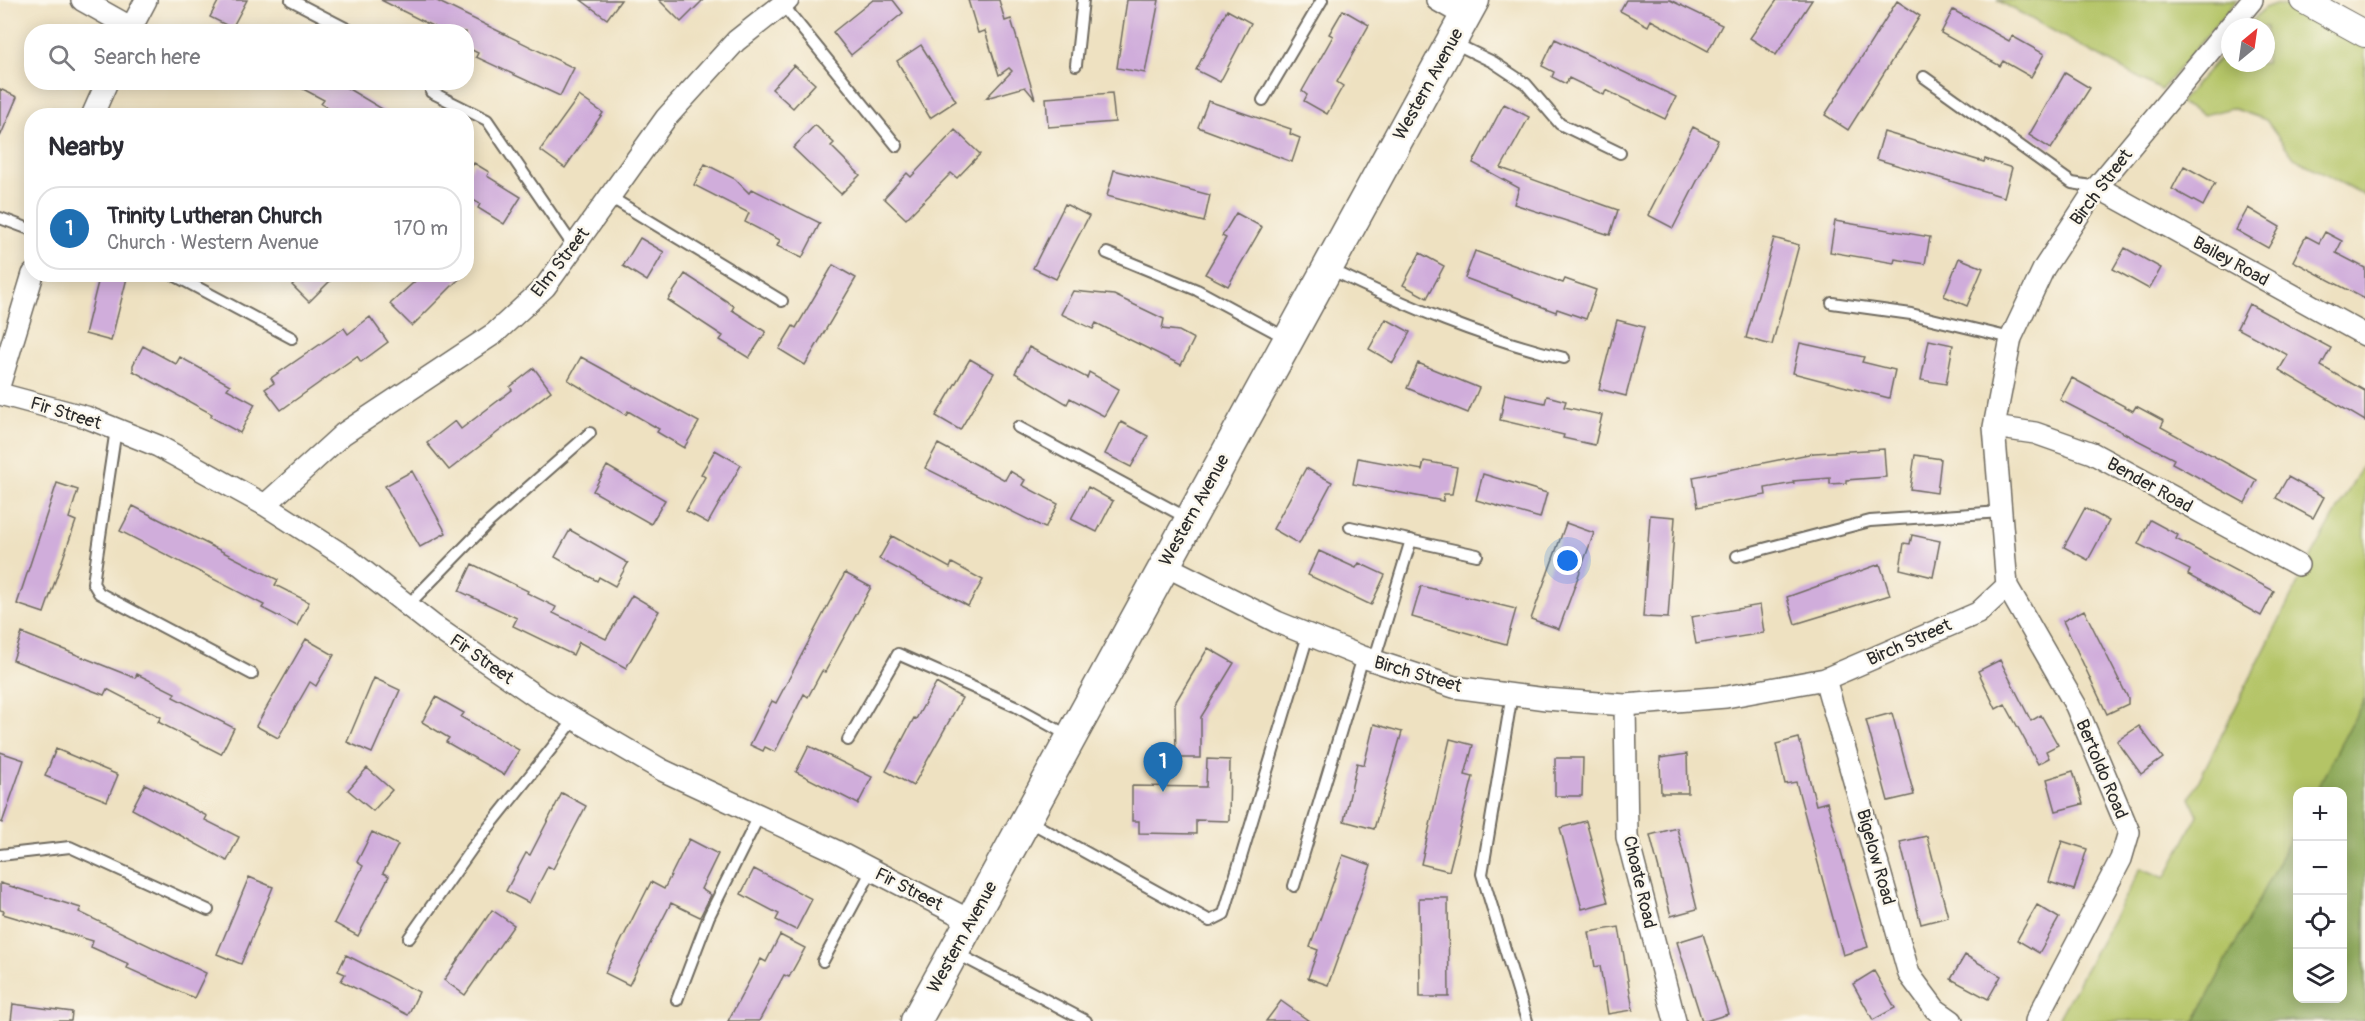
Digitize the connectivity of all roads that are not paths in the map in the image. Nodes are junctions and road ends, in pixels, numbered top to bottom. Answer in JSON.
{"nodes":[{"id":1,"x":82,"y":0,"type":"edge"},
{"id":2,"x":146,"y":0,"type":"edge"},
{"id":3,"x":291,"y":0,"type":"edge"},
{"id":4,"x":1083,"y":0,"type":"edge"},
{"id":5,"x":1322,"y":0,"type":"edge"},
{"id":6,"x":1437,"y":0,"type":"edge"},
{"id":7,"x":2252,"y":0,"type":"edge"},
{"id":8,"x":2303,"y":0,"type":"edge"},
{"id":9,"x":785,"y":2,"type":"edge"},
{"id":10,"x":1470,"y":8,"type":"edge"},
{"id":11,"x":121,"y":24,"type":"edge"},
{"id":12,"x":132,"y":24,"type":"edge"},
{"id":13,"x":337,"y":24,"type":"edge"},
{"id":14,"x":2365,"y":34,"type":"edge"},
{"id":15,"x":1452,"y":42,"type":"junction"},
{"id":16,"x":1076,"y":65,"type":"dead end"},
{"id":17,"x":1924,"y":77,"type":"dead end"},
{"id":18,"x":103,"y":90,"type":"edge"},
{"id":19,"x":431,"y":92,"type":"dead end"},
{"id":20,"x":1263,"y":100,"type":"dead end"},
{"id":21,"x":95,"y":108,"type":"edge"},
{"id":22,"x":463,"y":108,"type":"edge"},
{"id":23,"x":474,"y":114,"type":"edge"},
{"id":24,"x":897,"y":146,"type":"dead end"},
{"id":25,"x":1620,"y":153,"type":"dead end"},
{"id":26,"x":2097,"y":187,"type":"junction"},
{"id":27,"x":610,"y":197,"type":"junction"},
{"id":28,"x":0,"y":218,"type":"edge"},
{"id":29,"x":24,"y":227,"type":"edge"},
{"id":30,"x":574,"y":247,"type":"junction"},
{"id":31,"x":1107,"y":253,"type":"dead end"},
{"id":32,"x":1327,"y":268,"type":"junction"},
{"id":33,"x":31,"y":282,"type":"edge"},
{"id":34,"x":187,"y":282,"type":"edge"},
{"id":35,"x":782,"y":301,"type":"dead end"},
{"id":36,"x":1832,"y":303,"type":"dead end"},
{"id":37,"x":2365,"y":335,"type":"edge"},
{"id":38,"x":292,"y":338,"type":"dead end"},
{"id":39,"x":2011,"y":338,"type":"junction"},
{"id":40,"x":1288,"y":340,"type":"junction"},
{"id":41,"x":1564,"y":358,"type":"dead end"},
{"id":42,"x":0,"y":383,"type":"edge"},
{"id":43,"x":0,"y":393,"type":"edge"},
{"id":44,"x":1018,"y":427,"type":"dead end"},
{"id":45,"x":1994,"y":428,"type":"junction"},
{"id":46,"x":116,"y":429,"type":"junction"},
{"id":47,"x":590,"y":433,"type":"dead end"},
{"id":48,"x":265,"y":505,"type":"junction"},
{"id":49,"x":2001,"y":512,"type":"junction"},
{"id":50,"x":1190,"y":519,"type":"junction"},
{"id":51,"x":1350,"y":527,"type":"dead end"},
{"id":52,"x":1411,"y":540,"type":"junction"},
{"id":53,"x":1477,"y":555,"type":"dead end"},
{"id":54,"x":1737,"y":556,"type":"dead end"},
{"id":55,"x":1164,"y":565,"type":"junction"},
{"id":56,"x":2298,"y":565,"type":"dead end"},
{"id":57,"x":2007,"y":586,"type":"junction"},
{"id":58,"x":408,"y":605,"type":"junction"},
{"id":59,"x":1308,"y":635,"type":"junction"},
{"id":60,"x":1368,"y":659,"type":"junction"},
{"id":61,"x":252,"y":674,"type":"dead end"},
{"id":62,"x":1825,"y":679,"type":"junction"},
{"id":63,"x":1512,"y":694,"type":"junction"},
{"id":64,"x":1625,"y":705,"type":"junction"},
{"id":65,"x":575,"y":719,"type":"junction"},
{"id":66,"x":1071,"y":737,"type":"junction"},
{"id":67,"x":848,"y":740,"type":"dead end"},
{"id":68,"x":759,"y":816,"type":"junction"},
{"id":69,"x":1026,"y":819,"type":"junction"},
{"id":70,"x":0,"y":855,"type":"edge"},
{"id":71,"x":872,"y":870,"type":"junction"},
{"id":72,"x":1294,"y":886,"type":"dead end"},
{"id":73,"x":208,"y":910,"type":"dead end"},
{"id":74,"x":971,"y":921,"type":"junction"},
{"id":75,"x":409,"y":938,"type":"dead end"},
{"id":76,"x":954,"y":952,"type":"junction"},
{"id":77,"x":823,"y":961,"type":"dead end"},
{"id":78,"x":677,"y":1000,"type":"dead end"},
{"id":79,"x":916,"y":1021,"type":"edge"},
{"id":80,"x":1086,"y":1021,"type":"edge"},
{"id":81,"x":1527,"y":1021,"type":"edge"},
{"id":82,"x":1676,"y":1021,"type":"edge"},
{"id":83,"x":1952,"y":1021,"type":"edge"},
{"id":84,"x":2036,"y":1021,"type":"edge"}],
"edges":[{"from":1,"to":11,"type":"street"},
{"from":2,"to":12,"type":"street"},
{"from":3,"to":13,"type":"lane"},
{"from":4,"to":16,"type":"lane"},
{"from":5,"to":20,"type":"lane"},
{"from":6,"to":10,"type":"street"},
{"from":7,"to":26,"type":"street","name":"Birch Street"},
{"from":8,"to":14,"type":"street"},
{"from":9,"to":24,"type":"lane"},
{"from":9,"to":27,"type":"street","name":"Elm Street"},
{"from":10,"to":15,"type":"main road","name":"Western Avenue"},
{"from":15,"to":25,"type":"lane"},
{"from":15,"to":32,"type":"main road","name":"Western Avenue"},
{"from":17,"to":26,"type":"lane"},
{"from":18,"to":21,"type":"street"},
{"from":19,"to":22,"type":"lane"},
{"from":23,"to":30,"type":"lane"},
{"from":26,"to":37,"type":"street","name":"Bailey Road"},
{"from":26,"to":39,"type":"street","name":"Birch Street"},
{"from":27,"to":30,"type":"street","name":"Elm Street"},
{"from":27,"to":35,"type":"lane"},
{"from":28,"to":29,"type":"lane"},
{"from":30,"to":48,"type":"street","name":"Elm Street"},
{"from":31,"to":40,"type":"lane"},
{"from":32,"to":40,"type":"main road","name":"Western Avenue"},
{"from":32,"to":41,"type":"lane"},
{"from":33,"to":42,"type":"street"},
{"from":34,"to":38,"type":"lane"},
{"from":36,"to":39,"type":"lane"},
{"from":39,"to":45,"type":"street","name":"Birch Street"},
{"from":40,"to":50,"type":"main road","name":"Western Avenue"},
{"from":43,"to":46,"type":"street","name":"Fir Street"},
{"from":44,"to":50,"type":"lane"},
{"from":45,"to":49,"type":"street","name":"Birch Street"},
{"from":45,"to":56,"type":"street","name":"Bender Road"},
{"from":46,"to":48,"type":"street","name":"Fir Street"},
{"from":46,"to":61,"type":"lane"},
{"from":47,"to":58,"type":"lane"},
{"from":48,"to":58,"type":"street","name":"Fir Street"},
{"from":49,"to":54,"type":"lane"},
{"from":49,"to":57,"type":"street","name":"Birch Street"},
{"from":50,"to":55,"type":"main road","name":"Western Avenue"},
{"from":51,"to":52,"type":"lane"},
{"from":52,"to":53,"type":"lane"},
{"from":52,"to":60,"type":"lane"},
{"from":55,"to":59,"type":"street","name":"Birch Street"},
{"from":55,"to":66,"type":"main road","name":"Western Avenue"},
{"from":57,"to":62,"type":"street","name":"Birch Street"},
{"from":57,"to":84,"type":"street","name":"Bertoldo Road"},
{"from":58,"to":65,"type":"street","name":"Fir Street"},
{"from":59,"to":60,"type":"street","name":"Birch Street"},
{"from":59,"to":69,"type":"lane"},
{"from":60,"to":63,"type":"street","name":"Birch Street"},
{"from":60,"to":72,"type":"lane"},
{"from":62,"to":64,"type":"street","name":"Birch Street"},
{"from":62,"to":83,"type":"street","name":"Bigelow Road"},
{"from":63,"to":64,"type":"street","name":"Birch Street"},
{"from":63,"to":81,"type":"lane"},
{"from":64,"to":82,"type":"street","name":"Choate Road"},
{"from":65,"to":68,"type":"street","name":"Fir Street"},
{"from":65,"to":75,"type":"lane"},
{"from":66,"to":67,"type":"lane"},
{"from":66,"to":69,"type":"main road","name":"Western Avenue"},
{"from":68,"to":71,"type":"street","name":"Fir Street"},
{"from":68,"to":78,"type":"lane"},
{"from":69,"to":74,"type":"main road","name":"Western Avenue"},
{"from":70,"to":73,"type":"lane"},
{"from":71,"to":74,"type":"street","name":"Fir Street"},
{"from":71,"to":77,"type":"lane"},
{"from":74,"to":76,"type":"main road","name":"Western Avenue"},
{"from":76,"to":79,"type":"main road","name":"Western Avenue"},
{"from":76,"to":80,"type":"lane"}]}
